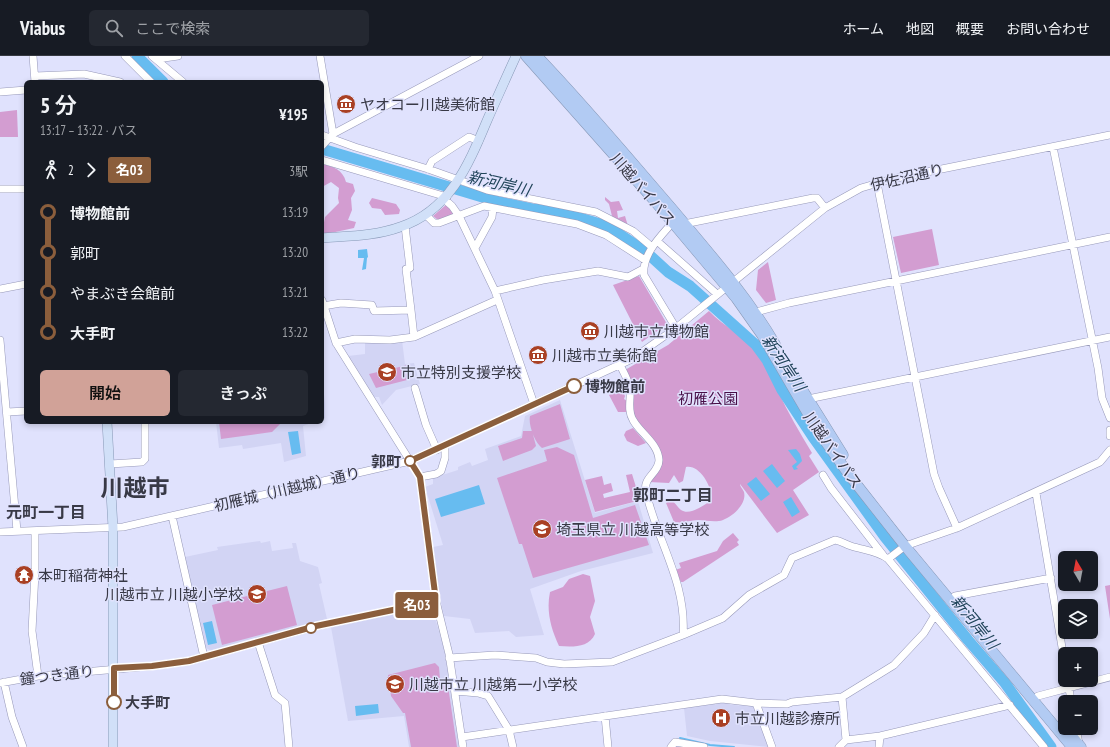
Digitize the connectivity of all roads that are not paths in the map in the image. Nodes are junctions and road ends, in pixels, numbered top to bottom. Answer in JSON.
{"nodes":[{"id":1,"x":33,"y":56,"type":"edge"},
{"id":2,"x":124,"y":56,"type":"edge"},
{"id":3,"x":178,"y":56,"type":"edge"},
{"id":4,"x":320,"y":56,"type":"edge"},
{"id":5,"x":479,"y":56,"type":"edge"},
{"id":6,"x":516,"y":56,"type":"edge"},
{"id":7,"x":526,"y":56,"type":"edge"},
{"id":8,"x":537,"y":56,"type":"edge"},
{"id":9,"x":154,"y":58,"type":"edge"},
{"id":10,"x":35,"y":79,"type":"edge"},
{"id":11,"x":111,"y":80,"type":"edge"},
{"id":12,"x":148,"y":80,"type":"edge"},
{"id":13,"x":181,"y":80,"type":"edge"},
{"id":14,"x":322,"y":80,"type":"edge"},
{"id":15,"x":24,"y":90,"type":"edge"},
{"id":16,"x":0,"y":92,"type":"edge"},
{"id":17,"x":324,"y":111,"type":"edge"},
{"id":18,"x":1110,"y":135,"type":"edge"},
{"id":19,"x":326,"y":139,"type":"edge"},
{"id":20,"x":479,"y":141,"type":"junction"},
{"id":21,"x":1052,"y":147,"type":"junction"},
{"id":22,"x":324,"y":161,"type":"edge"},
{"id":23,"x":428,"y":169,"type":"junction"},
{"id":24,"x":459,"y":181,"type":"junction"},
{"id":25,"x":877,"y":183,"type":"junction"},
{"id":26,"x":0,"y":190,"type":"edge"},
{"id":27,"x":24,"y":190,"type":"edge"},
{"id":28,"x":447,"y":197,"type":"junction"},
{"id":29,"x":493,"y":208,"type":"junction"},
{"id":30,"x":825,"y":208,"type":"junction"},
{"id":31,"x":426,"y":215,"type":"junction"},
{"id":32,"x":459,"y":216,"type":"junction"},
{"id":33,"x":673,"y":222,"type":"junction"},
{"id":34,"x":684,"y":224,"type":"junction"},
{"id":35,"x":405,"y":226,"type":"junction"},
{"id":36,"x":1110,"y":237,"type":"edge"},
{"id":37,"x":324,"y":238,"type":"edge"},
{"id":38,"x":654,"y":244,"type":"junction"},
{"id":39,"x":1072,"y":245,"type":"junction"},
{"id":40,"x":475,"y":248,"type":"junction"},
{"id":41,"x":645,"y":260,"type":"junction"},
{"id":42,"x":643,"y":269,"type":"junction"},
{"id":43,"x":897,"y":281,"type":"junction"},
{"id":44,"x":24,"y":284,"type":"edge"},
{"id":45,"x":730,"y":285,"type":"junction"},
{"id":46,"x":0,"y":289,"type":"edge"},
{"id":47,"x":495,"y":291,"type":"junction"},
{"id":48,"x":715,"y":296,"type":"junction"},
{"id":49,"x":497,"y":300,"type":"junction"},
{"id":50,"x":324,"y":306,"type":"edge"},
{"id":51,"x":324,"y":309,"type":"edge"},
{"id":52,"x":411,"y":310,"type":"junction"},
{"id":53,"x":756,"y":312,"type":"junction"},
{"id":54,"x":676,"y":328,"type":"junction"},
{"id":55,"x":414,"y":337,"type":"junction"},
{"id":56,"x":1110,"y":337,"type":"edge"},
{"id":57,"x":0,"y":340,"type":"edge"},
{"id":58,"x":1092,"y":341,"type":"junction"},
{"id":59,"x":336,"y":343,"type":"junction"},
{"id":60,"x":620,"y":365,"type":"junction"},
{"id":61,"x":916,"y":377,"type":"junction"},
{"id":62,"x":415,"y":388,"type":"dead end"},
{"id":63,"x":808,"y":399,"type":"junction"},
{"id":64,"x":534,"y":404,"type":"junction"},
{"id":65,"x":24,"y":411,"type":"edge"},
{"id":66,"x":7,"y":412,"type":"junction"},
{"id":67,"x":1110,"y":418,"type":"edge"},
{"id":68,"x":107,"y":424,"type":"edge"},
{"id":69,"x":145,"y":424,"type":"edge"},
{"id":70,"x":1110,"y":430,"type":"edge"},
{"id":71,"x":1110,"y":436,"type":"edge"},
{"id":72,"x":445,"y":446,"type":"junction"},
{"id":73,"x":437,"y":450,"type":"junction"},
{"id":74,"x":1110,"y":450,"type":"edge"},
{"id":75,"x":410,"y":461,"type":"junction"},
{"id":76,"x":110,"y":464,"type":"junction"},
{"id":77,"x":823,"y":475,"type":"dead end"},
{"id":78,"x":420,"y":477,"type":"junction"},
{"id":79,"x":1036,"y":493,"type":"junction"},
{"id":80,"x":172,"y":516,"type":"junction"},
{"id":81,"x":113,"y":528,"type":"junction"},
{"id":82,"x":957,"y":528,"type":"junction"},
{"id":83,"x":35,"y":530,"type":"junction"},
{"id":84,"x":17,"y":531,"type":"junction"},
{"id":85,"x":0,"y":532,"type":"edge"},
{"id":86,"x":906,"y":546,"type":"junction"},
{"id":87,"x":887,"y":557,"type":"junction"},
{"id":88,"x":1051,"y":578,"type":"junction"},
{"id":89,"x":955,"y":596,"type":"junction"},
{"id":90,"x":436,"y":601,"type":"junction"},
{"id":91,"x":935,"y":615,"type":"junction"},
{"id":92,"x":683,"y":635,"type":"junction"},
{"id":93,"x":258,"y":642,"type":"junction"},
{"id":94,"x":1062,"y":647,"type":"edge"},
{"id":95,"x":204,"y":657,"type":"junction"},
{"id":96,"x":449,"y":658,"type":"junction"},
{"id":97,"x":114,"y":668,"type":"junction"},
{"id":98,"x":38,"y":676,"type":"junction"},
{"id":99,"x":1110,"y":676,"type":"edge"},
{"id":100,"x":2,"y":682,"type":"edge"},
{"id":101,"x":1069,"y":688,"type":"junction"},
{"id":102,"x":455,"y":692,"type":"junction"},
{"id":103,"x":1070,"y":695,"type":"edge"},
{"id":104,"x":1038,"y":696,"type":"junction"},
{"id":105,"x":842,"y":697,"type":"junction"},
{"id":106,"x":756,"y":703,"type":"junction"},
{"id":107,"x":1010,"y":705,"type":"junction"},
{"id":108,"x":605,"y":716,"type":"junction"},
{"id":109,"x":1058,"y":720,"type":"edge"},
{"id":110,"x":509,"y":730,"type":"junction"},
{"id":111,"x":1070,"y":735,"type":"edge"},
{"id":112,"x":1076,"y":735,"type":"edge"},
{"id":113,"x":880,"y":736,"type":"junction"},
{"id":114,"x":462,"y":737,"type":"junction"},
{"id":115,"x":846,"y":740,"type":"junction"},
{"id":116,"x":1077,"y":746,"type":"edge"},
{"id":117,"x":23,"y":747,"type":"edge"},
{"id":118,"x":114,"y":747,"type":"edge"},
{"id":119,"x":289,"y":747,"type":"edge"},
{"id":120,"x":463,"y":747,"type":"edge"},
{"id":121,"x":512,"y":747,"type":"edge"},
{"id":122,"x":608,"y":747,"type":"edge"},
{"id":123,"x":671,"y":747,"type":"edge"},
{"id":124,"x":704,"y":747,"type":"edge"},
{"id":125,"x":772,"y":747,"type":"edge"},
{"id":126,"x":839,"y":747,"type":"edge"},
{"id":127,"x":879,"y":747,"type":"edge"},
{"id":128,"x":1044,"y":747,"type":"edge"}],
"edges":[{"from":1,"to":10,"type":"street"},
{"from":2,"to":12,"type":"street"},
{"from":3,"to":9,"type":"street"},
{"from":4,"to":14,"type":"street"},
{"from":5,"to":19,"type":"street"},
{"from":6,"to":20,"type":"main road"},
{"from":7,"to":33,"type":"highway","name":"川越バイパス"},
{"from":8,"to":34,"type":"highway","name":"川越バイパス"},
{"from":9,"to":13,"type":"street"},
{"from":10,"to":11,"type":"street"},
{"from":15,"to":16,"type":"street"},
{"from":17,"to":19,"type":"street"},
{"from":18,"to":21,"type":"street","name":"伊佐沼通り"},
{"from":19,"to":23,"type":"street"},
{"from":20,"to":23,"type":"street"},
{"from":20,"to":24,"type":"main road"},
{"from":21,"to":25,"type":"street","name":"伊佐沼通り"},
{"from":21,"to":39,"type":"street"},
{"from":22,"to":28,"type":"street"},
{"from":23,"to":24,"type":"street"},
{"from":24,"to":28,"type":"main road"},
{"from":24,"to":38,"type":"street"},
{"from":25,"to":30,"type":"street","name":"伊佐沼通り"},
{"from":25,"to":43,"type":"street"},
{"from":26,"to":27,"type":"street"},
{"from":28,"to":31,"type":"main road"},
{"from":28,"to":32,"type":"street"},
{"from":29,"to":32,"type":"street"},
{"from":29,"to":40,"type":"street"},
{"from":29,"to":41,"type":"street"},
{"from":30,"to":34,"type":"street"},
{"from":30,"to":45,"type":"street","name":"伊佐沼通り"},
{"from":31,"to":32,"type":"street"},
{"from":31,"to":35,"type":"main road"},
{"from":32,"to":40,"type":"street"},
{"from":33,"to":38,"type":"street"},
{"from":33,"to":45,"type":"highway","name":"川越バイパス"},
{"from":34,"to":45,"type":"highway","name":"川越バイパス"},
{"from":35,"to":37,"type":"main road"},
{"from":35,"to":52,"type":"street"},
{"from":36,"to":39,"type":"street"},
{"from":38,"to":41,"type":"street"},
{"from":38,"to":48,"type":"street"},
{"from":39,"to":43,"type":"street"},
{"from":39,"to":58,"type":"street"},
{"from":40,"to":47,"type":"street"},
{"from":41,"to":42,"type":"street"},
{"from":42,"to":47,"type":"street"},
{"from":42,"to":54,"type":"street"},
{"from":43,"to":53,"type":"street"},
{"from":43,"to":61,"type":"street"},
{"from":44,"to":46,"type":"street"},
{"from":45,"to":48,"type":"street","name":"初雁城（川越城）通り"},
{"from":45,"to":53,"type":"highway","name":"川越バイパス"},
{"from":45,"to":86,"type":"highway","name":"川越バイパス"},
{"from":47,"to":49,"type":"street"},
{"from":48,"to":54,"type":"street","name":"初雁城（川越城）通り"},
{"from":49,"to":55,"type":"street"},
{"from":49,"to":64,"type":"street"},
{"from":50,"to":52,"type":"street"},
{"from":51,"to":59,"type":"street"},
{"from":52,"to":55,"type":"street"},
{"from":53,"to":63,"type":"highway","name":"川越バイパス"},
{"from":54,"to":60,"type":"street","name":"初雁城（川越城）通り"},
{"from":55,"to":59,"type":"street"},
{"from":56,"to":58,"type":"street"},
{"from":57,"to":66,"type":"street"},
{"from":58,"to":61,"type":"street"},
{"from":58,"to":67,"type":"street"},
{"from":59,"to":75,"type":"street"},
{"from":60,"to":64,"type":"street","name":"初雁城（川越城）通り"},
{"from":60,"to":92,"type":"street"},
{"from":61,"to":63,"type":"street"},
{"from":61,"to":82,"type":"street"},
{"from":62,"to":73,"type":"street"},
{"from":63,"to":86,"type":"highway","name":"川越バイパス"},
{"from":64,"to":72,"type":"street","name":"初雁城（川越城）通り"},
{"from":65,"to":66,"type":"street"},
{"from":66,"to":84,"type":"street"},
{"from":68,"to":76,"type":"main road"},
{"from":69,"to":76,"type":"street"},
{"from":70,"to":71,"type":"street"},
{"from":72,"to":73,"type":"street","name":"初雁城（川越城）通り"},
{"from":72,"to":78,"type":"street"},
{"from":73,"to":75,"type":"street","name":"初雁城（川越城）通り"},
{"from":74,"to":79,"type":"street"},
{"from":75,"to":78,"type":"street"},
{"from":75,"to":80,"type":"street","name":"初雁城（川越城）通り"},
{"from":76,"to":81,"type":"main road"},
{"from":77,"to":87,"type":"street"},
{"from":78,"to":90,"type":"street"},
{"from":79,"to":82,"type":"street"},
{"from":79,"to":88,"type":"street"},
{"from":80,"to":81,"type":"street","name":"初雁城（川越城）通り"},
{"from":80,"to":95,"type":"street"},
{"from":81,"to":83,"type":"street","name":"初雁城（川越城）通り"},
{"from":81,"to":97,"type":"main road"},
{"from":82,"to":86,"type":"street"},
{"from":83,"to":84,"type":"street","name":"初雁城（川越城）通り"},
{"from":83,"to":98,"type":"street"},
{"from":84,"to":85,"type":"street","name":"初雁城（川越城）通り"},
{"from":86,"to":87,"type":"street"},
{"from":86,"to":89,"type":"highway","name":"川越バイパス"},
{"from":86,"to":116,"type":"highway","name":"川越バイパス"},
{"from":87,"to":91,"type":"street"},
{"from":87,"to":92,"type":"street"},
{"from":88,"to":89,"type":"street"},
{"from":88,"to":94,"type":"street"},
{"from":89,"to":104,"type":"highway","name":"川越バイパス"},
{"from":90,"to":93,"type":"street","name":"鐘つき通り"},
{"from":90,"to":96,"type":"street"},
{"from":91,"to":105,"type":"street"},
{"from":91,"to":107,"type":"street"},
{"from":92,"to":96,"type":"street"},
{"from":93,"to":95,"type":"street","name":"鐘つき通り"},
{"from":93,"to":119,"type":"street"},
{"from":95,"to":97,"type":"street","name":"鐘つき通り"},
{"from":96,"to":102,"type":"street"},
{"from":97,"to":98,"type":"street","name":"鐘つき通り"},
{"from":97,"to":118,"type":"main road"},
{"from":98,"to":100,"type":"street","name":"鐘つき通り"},
{"from":99,"to":101,"type":"street"},
{"from":100,"to":117,"type":"street"},
{"from":101,"to":103,"type":"street"},
{"from":101,"to":104,"type":"street"},
{"from":102,"to":110,"type":"street"},
{"from":102,"to":114,"type":"street"},
{"from":104,"to":109,"type":"highway","name":"川越バイパス"},
{"from":105,"to":106,"type":"street"},
{"from":105,"to":115,"type":"street"},
{"from":106,"to":108,"type":"street"},
{"from":106,"to":125,"type":"street"},
{"from":107,"to":113,"type":"street"},
{"from":107,"to":128,"type":"street"},
{"from":108,"to":110,"type":"street"},
{"from":108,"to":122,"type":"street"},
{"from":110,"to":114,"type":"street"},
{"from":110,"to":121,"type":"street"},
{"from":111,"to":116,"type":"highway","name":"川越バイパス"},
{"from":112,"to":116,"type":"street"},
{"from":113,"to":115,"type":"street"},
{"from":113,"to":127,"type":"street"},
{"from":114,"to":120,"type":"street"},
{"from":115,"to":126,"type":"street"},
{"from":123,"to":124,"type":"street"}]}
